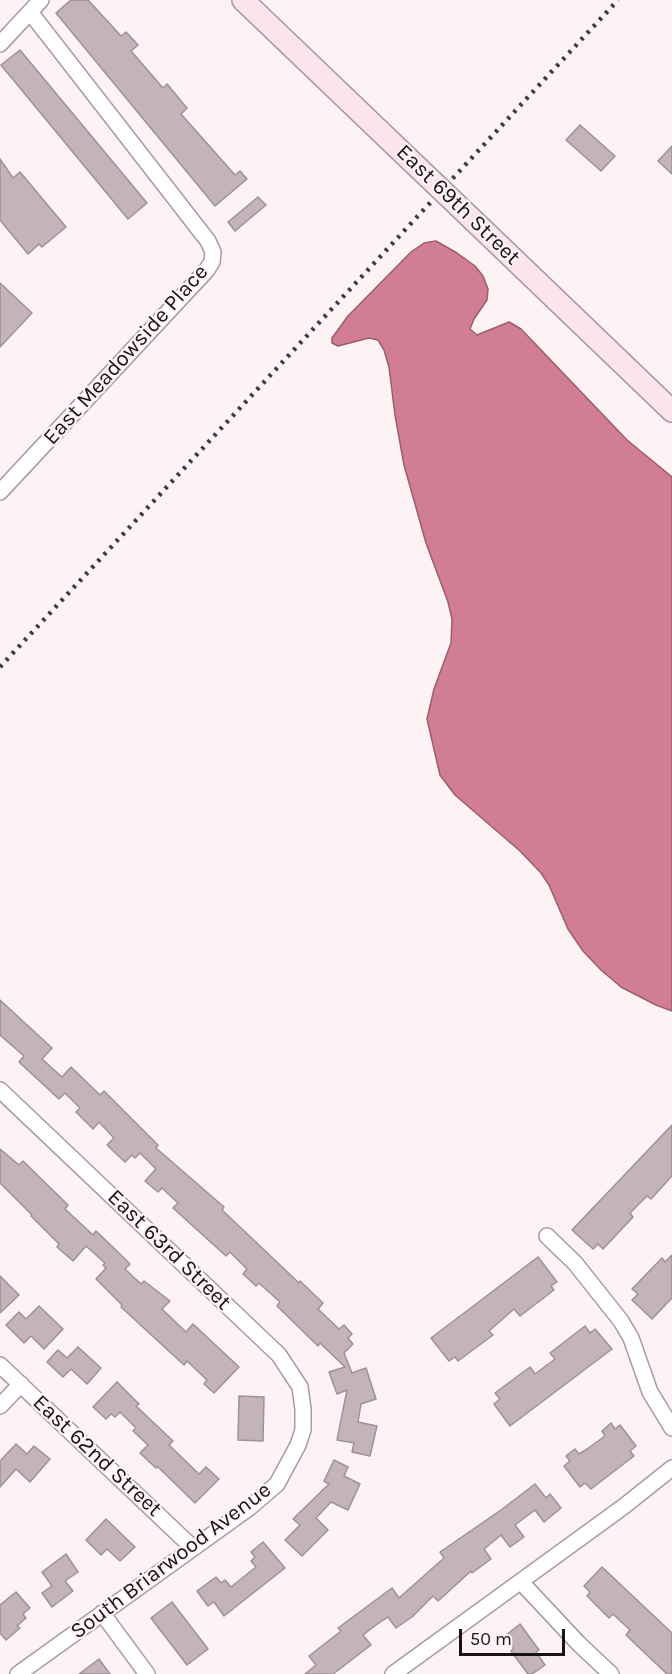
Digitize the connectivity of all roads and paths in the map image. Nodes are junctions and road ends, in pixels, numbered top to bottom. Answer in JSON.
{"nodes":[{"id":1,"x":41,"y":0,"type":"edge"},
{"id":2,"x":243,"y":0,"type":"edge"},
{"id":3,"x":30,"y":12,"type":"junction"},
{"id":4,"x":0,"y":44,"type":"edge"},
{"id":5,"x":672,"y":411,"type":"edge"},
{"id":6,"x":0,"y":492,"type":"edge"},
{"id":7,"x":0,"y":1090,"type":"edge"},
{"id":8,"x":547,"y":1236,"type":"dead end"},
{"id":9,"x":0,"y":1365,"type":"edge"},
{"id":10,"x":21,"y":1384,"type":"junction"},
{"id":11,"x":0,"y":1406,"type":"edge"},
{"id":12,"x":672,"y":1428,"type":"edge"},
{"id":13,"x":303,"y":1430,"type":"joint"},
{"id":14,"x":672,"y":1468,"type":"edge"},
{"id":15,"x":194,"y":1548,"type":"junction"},
{"id":16,"x":521,"y":1582,"type":"junction"},
{"id":17,"x":102,"y":1613,"type":"junction"},
{"id":18,"x":18,"y":1674,"type":"edge"},
{"id":19,"x":147,"y":1674,"type":"edge"},
{"id":20,"x":393,"y":1674,"type":"edge"},
{"id":21,"x":611,"y":1674,"type":"edge"}],
"edges":[{"from":1,"to":3,"type":"street"},
{"from":2,"to":5,"type":"main road","name":"East 69th Street","bridge":true},
{"from":3,"to":4,"type":"street"},
{"from":3,"to":6,"type":"street","name":"East Meadowside Place"},
{"from":7,"to":13,"type":"street","name":"East 63rd Street"},
{"from":8,"to":12,"type":"street"},
{"from":9,"to":10,"type":"street","name":"East 62nd Street"},
{"from":10,"to":11,"type":"street"},
{"from":10,"to":15,"type":"street","name":"East 62nd Street"},
{"from":13,"to":15,"type":"street","name":"South Briarwood Avenue"},
{"from":14,"to":16,"type":"street"},
{"from":15,"to":17,"type":"street","name":"South Briarwood Avenue"},
{"from":16,"to":20,"type":"street"},
{"from":16,"to":21,"type":"street"},
{"from":17,"to":18,"type":"street","name":"South Briarwood Avenue"},
{"from":17,"to":19,"type":"street"}]}
